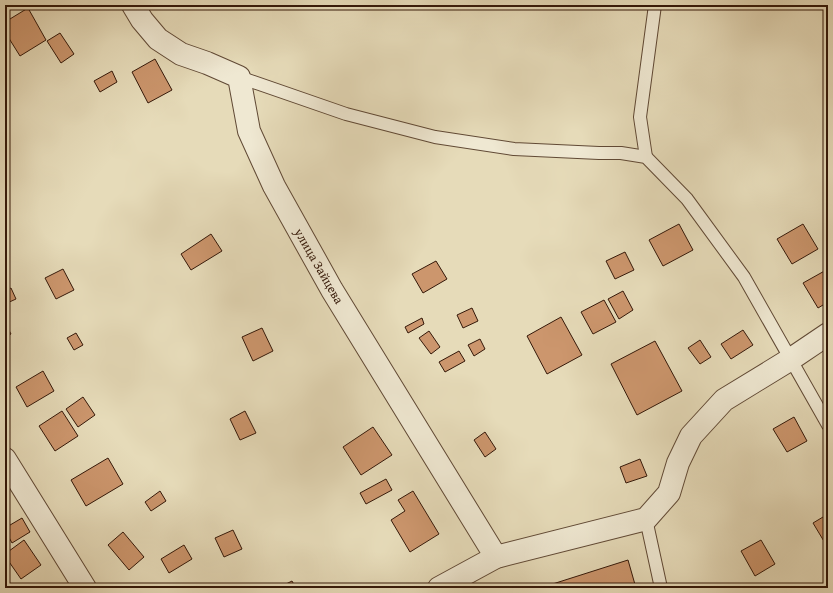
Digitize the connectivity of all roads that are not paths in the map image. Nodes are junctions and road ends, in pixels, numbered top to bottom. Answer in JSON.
{"nodes":[{"id":1,"x":133,"y":5,"type":"edge"},
{"id":2,"x":655,"y":5,"type":"edge"},
{"id":3,"x":239,"y":77,"type":"junction"},
{"id":4,"x":646,"y":157,"type":"junction"},
{"id":5,"x":828,"y":334,"type":"edge"},
{"id":6,"x":790,"y":359,"type":"junction"},
{"id":7,"x":828,"y":425,"type":"edge"},
{"id":8,"x":5,"y":459,"type":"edge"},
{"id":9,"x":646,"y":519,"type":"junction"},
{"id":10,"x":496,"y":557,"type":"junction"},
{"id":11,"x":85,"y":588,"type":"edge"},
{"id":12,"x":439,"y":588,"type":"edge"},
{"id":13,"x":661,"y":588,"type":"edge"}],
"edges":[{"from":1,"to":3,"type":"street"},
{"from":2,"to":4,"type":"lane"},
{"from":3,"to":4,"type":"lane"},
{"from":3,"to":10,"type":"street","name":"улица Зайцева"},
{"from":4,"to":6,"type":"lane"},
{"from":5,"to":6,"type":"street"},
{"from":6,"to":7,"type":"lane"},
{"from":6,"to":9,"type":"street"},
{"from":8,"to":11,"type":"street"},
{"from":9,"to":10,"type":"street"},
{"from":9,"to":13,"type":"lane"},
{"from":10,"to":12,"type":"street"}]}
